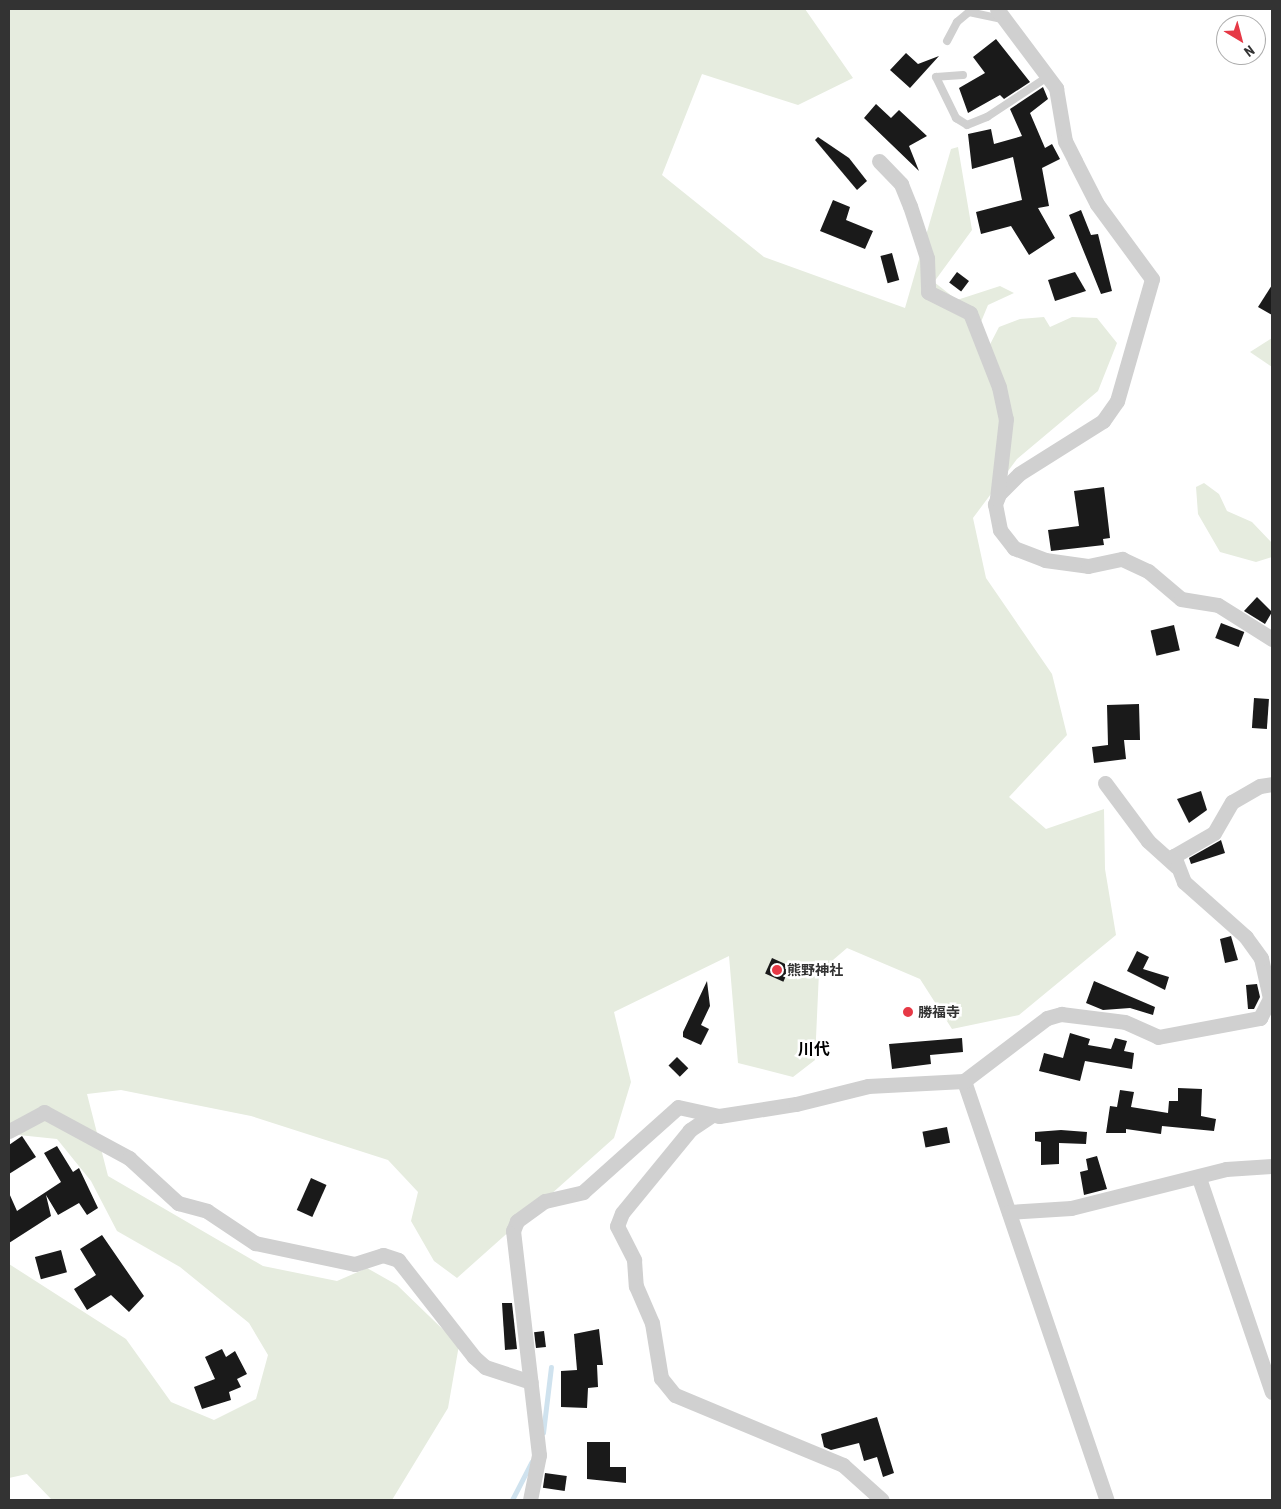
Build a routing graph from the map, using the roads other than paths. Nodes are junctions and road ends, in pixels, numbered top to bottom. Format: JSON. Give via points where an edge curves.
{"nodes":[{"id":1,"x":1002,"y":14,"type":"edge"},
{"id":2,"x":947,"y":41,"type":"dead end"},
{"id":3,"x":963,"y":75,"type":"dead end"},
{"id":4,"x":1050,"y":76,"type":"junction"},
{"id":5,"x":879,"y":161,"type":"dead end"},
{"id":6,"x":996,"y":500,"type":"junction"},
{"id":7,"x":1272,"y":639,"type":"edge"},
{"id":8,"x":1105,"y":783,"type":"dead end"},
{"id":9,"x":1272,"y":784,"type":"edge"},
{"id":10,"x":1176,"y":866,"type":"junction"},
{"id":11,"x":964,"y":1081,"type":"junction"},
{"id":12,"x":712,"y":1115,"type":"junction"},
{"id":13,"x":9,"y":1131,"type":"edge"},
{"id":14,"x":1272,"y":1166,"type":"edge"},
{"id":15,"x":1199,"y":1178,"type":"junction"},
{"id":16,"x":1009,"y":1212,"type":"junction"},
{"id":17,"x":531,"y":1382,"type":"junction"},
{"id":18,"x":1272,"y":1392,"type":"edge"},
{"id":19,"x":530,"y":1500,"type":"edge"},
{"id":20,"x":882,"y":1500,"type":"edge"},
{"id":21,"x":1107,"y":1500,"type":"edge"}],
"edges":[{"from":1,"to":2,"type":"lane","via":[[969,12],[957,22]]},
{"from":1,"to":4,"type":"street"},
{"from":3,"to":4,"type":"lane","via":[[936,77],[956,118],[967,125],[987,117]]},
{"from":4,"to":6,"type":"street","via":[[1056,88],[1065,141],[1075,162],[1097,204],[1152,279],[1117,401],[1103,420],[1019,474]]},
{"from":5,"to":6,"type":"street","via":[[901,184],[910,206],[927,258],[928,292],[970,313],[999,387],[1006,437]]},
{"from":6,"to":7,"type":"street","via":[[1000,530],[1014,548],[1045,560],[1088,566],[1122,559],[1148,571],[1181,599],[1218,605]]},
{"from":8,"to":10,"type":"street","via":[[1148,841]]},
{"from":9,"to":10,"type":"street","via":[[1260,786],[1232,802],[1214,833],[1174,856]]},
{"from":10,"to":11,"type":"street","via":[[1184,882],[1246,937],[1261,958],[1270,998],[1260,1018],[1158,1037],[1125,1022],[1061,1014],[1047,1018]]},
{"from":11,"to":12,"type":"street","via":[[868,1086],[796,1104]]},
{"from":11,"to":16,"type":"street"},
{"from":12,"to":17,"type":"street","via":[[693,1106],[678,1106],[583,1192],[545,1201],[517,1222],[513,1231]]},
{"from":12,"to":20,"type":"street","via":[[690,1130],[622,1213],[617,1226],[634,1260],[636,1286],[652,1323],[661,1378],[675,1395],[843,1465]]},
{"from":13,"to":17,"type":"street","via":[[44,1112],[129,1158],[178,1203],[207,1211],[255,1243],[355,1264],[383,1255],[398,1260],[474,1357],[485,1367]]},
{"from":14,"to":15,"type":"street","via":[[1226,1169]]},
{"from":15,"to":16,"type":"street","via":[[1071,1208]]},
{"from":15,"to":18,"type":"street"},
{"from":16,"to":21,"type":"street"},
{"from":17,"to":19,"type":"street","via":[[539,1455]]}]}
